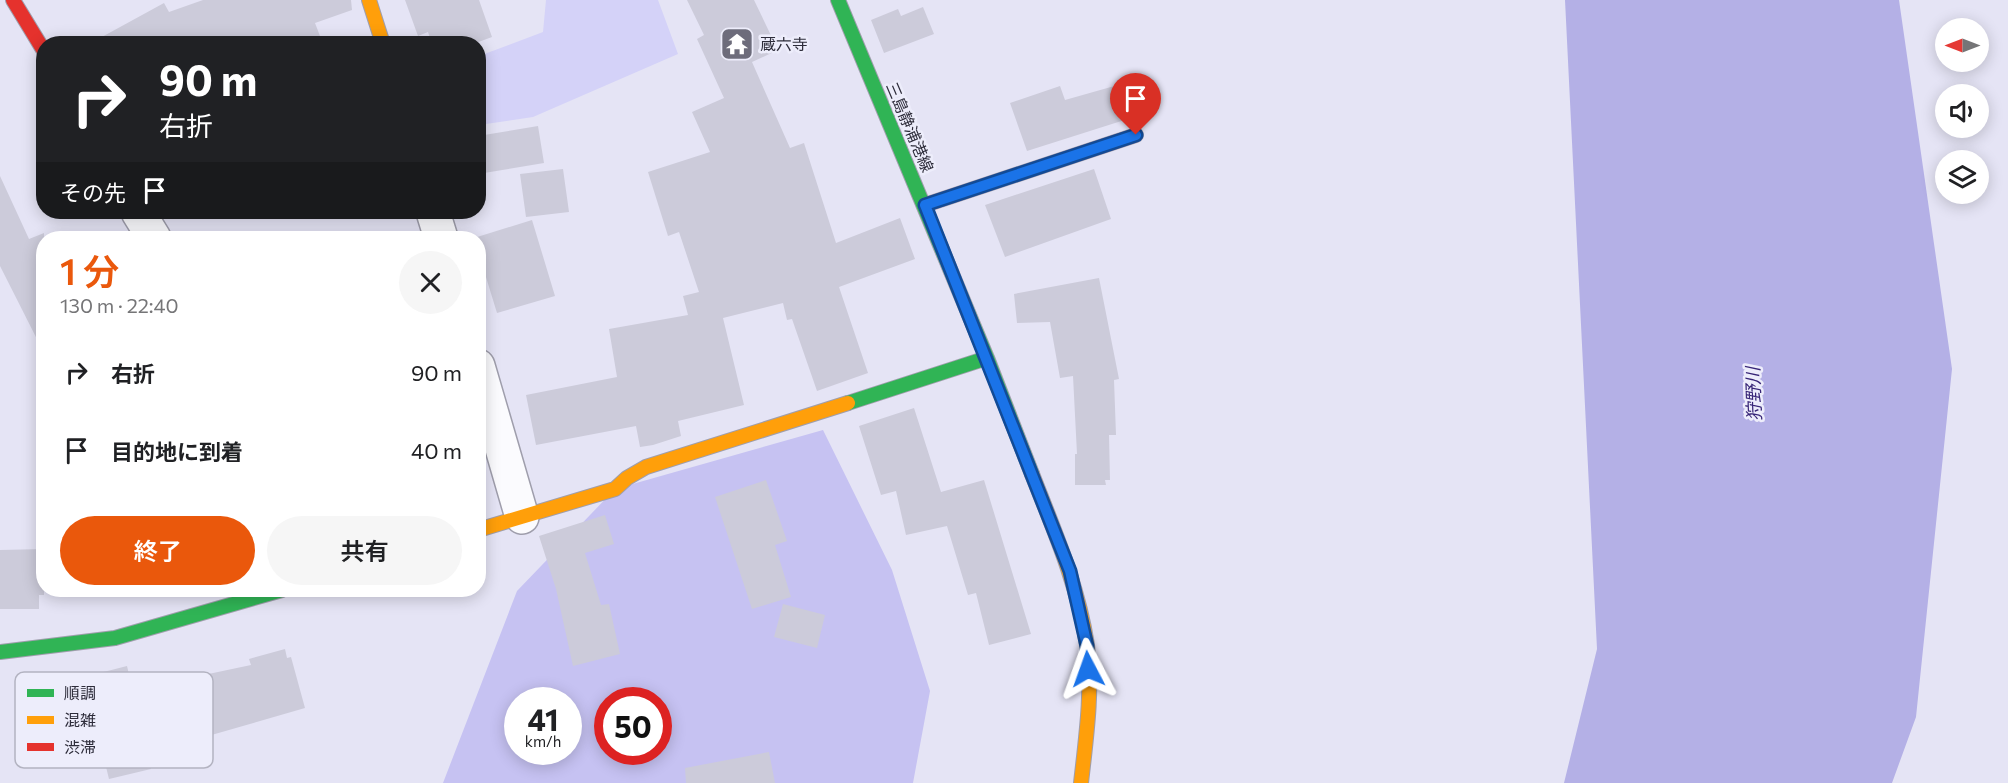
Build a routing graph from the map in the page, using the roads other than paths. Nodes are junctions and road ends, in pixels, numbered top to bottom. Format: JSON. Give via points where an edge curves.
{"nodes":[{"id":1,"x":13,"y":0,"type":"edge"},
{"id":2,"x":369,"y":0,"type":"edge"},
{"id":3,"x":838,"y":0,"type":"edge"},
{"id":4,"x":381,"y":36,"type":"edge"},
{"id":5,"x":36,"y":38,"type":"edge"},
{"id":6,"x":1136,"y":135,"type":"dead end"},
{"id":7,"x":925,"y":205,"type":"junction"},
{"id":8,"x":987,"y":358,"type":"junction"},
{"id":9,"x":486,"y":393,"type":"edge"},
{"id":10,"x":522,"y":517,"type":"junction"},
{"id":11,"x":486,"y":528,"type":"edge"},
{"id":12,"x":258,"y":597,"type":"edge"},
{"id":13,"x":0,"y":651,"type":"edge"},
{"id":14,"x":1081,"y":783,"type":"edge"}],
"edges":[{"from":1,"to":5,"type":"street"},
{"from":2,"to":4,"type":"street"},
{"from":3,"to":7,"type":"street","name":"三島静浦港線"},
{"from":6,"to":7,"type":"street"},
{"from":7,"to":8,"type":"street","name":"三島静浦港線"},
{"from":8,"to":10,"type":"street","via":[[646,467],[615,489]]},
{"from":8,"to":14,"type":"street","name":"三島静浦港線","via":[[1070,571],[1087,646],[1089,716]]},
{"from":9,"to":10,"type":"street"},
{"from":10,"to":11,"type":"street"},
{"from":12,"to":13,"type":"street","via":[[116,638]]}]}
